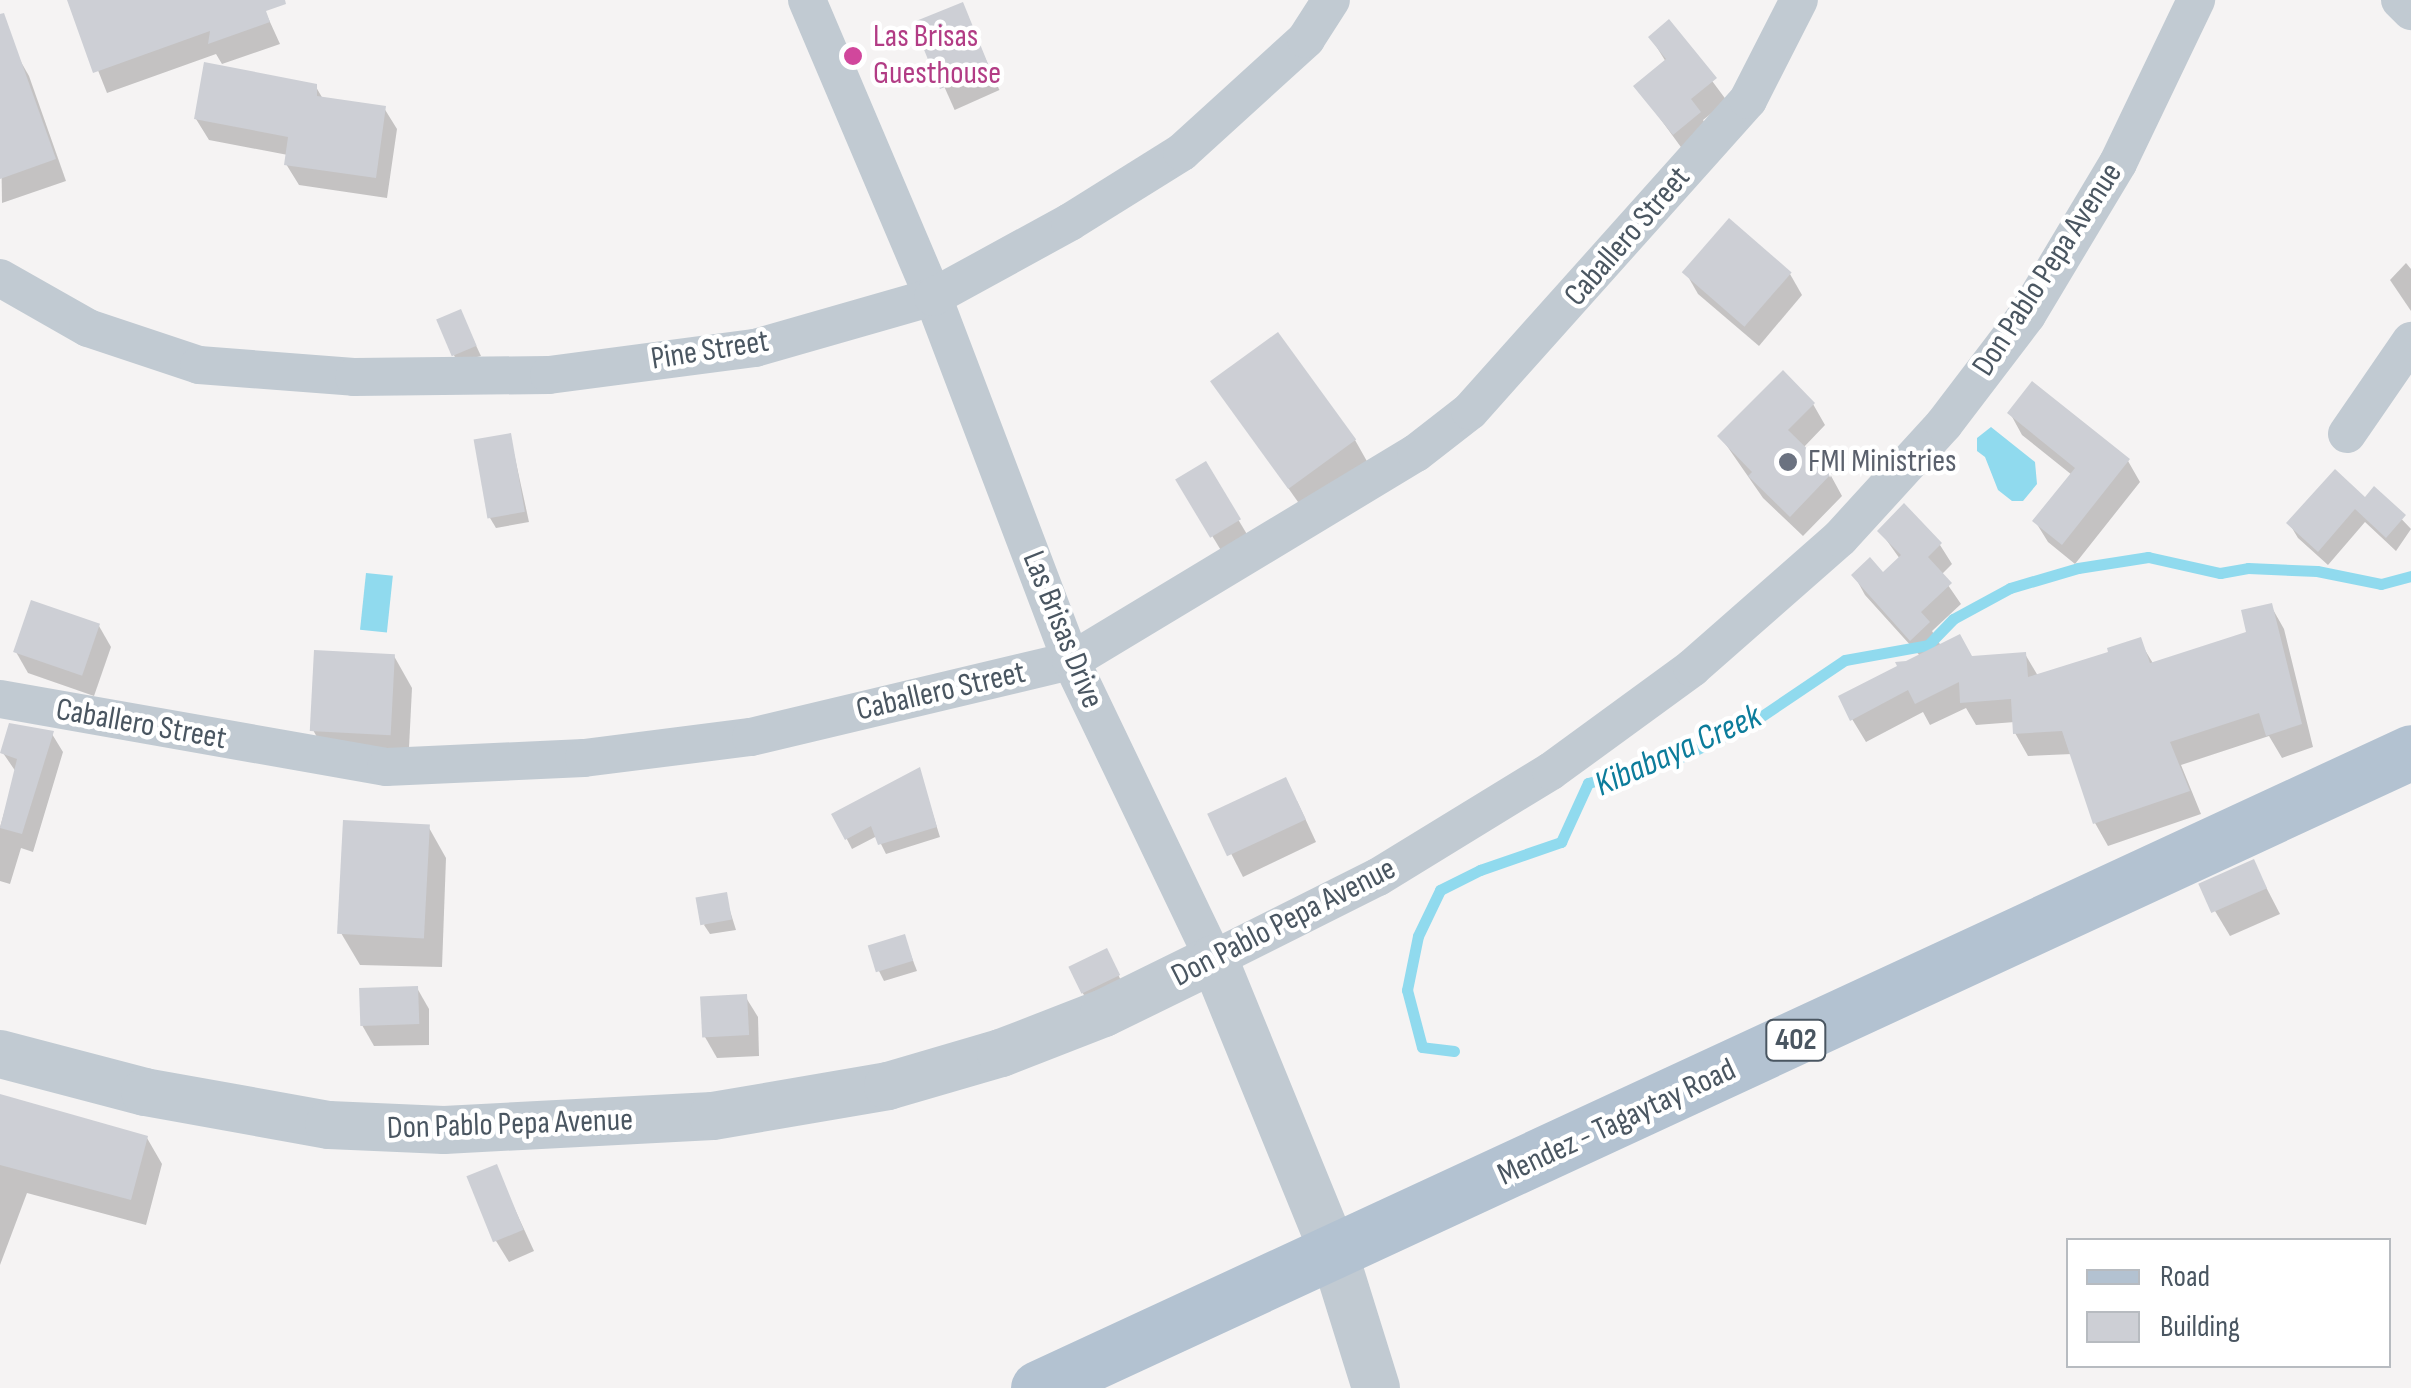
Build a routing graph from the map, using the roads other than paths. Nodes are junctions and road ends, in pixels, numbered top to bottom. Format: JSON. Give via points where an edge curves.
{"nodes":[{"id":1,"x":807,"y":0,"type":"edge"},
{"id":2,"x":1331,"y":0,"type":"edge"},
{"id":3,"x":1798,"y":0,"type":"edge"},
{"id":4,"x":2196,"y":0,"type":"edge"},
{"id":5,"x":2400,"y":0,"type":"edge"},
{"id":6,"x":2411,"y":11,"type":"edge"},
{"id":7,"x":0,"y":278,"type":"edge"},
{"id":8,"x":933,"y":297,"type":"junction"},
{"id":9,"x":2411,"y":342,"type":"edge"},
{"id":10,"x":2347,"y":434,"type":"dead end"},
{"id":11,"x":1070,"y":661,"type":"junction"},
{"id":12,"x":0,"y":699,"type":"edge"},
{"id":13,"x":2411,"y":752,"type":"edge"},
{"id":14,"x":1214,"y":959,"type":"junction"},
{"id":15,"x":0,"y":1054,"type":"edge"},
{"id":16,"x":1334,"y":1253,"type":"junction"},
{"id":17,"x":1038,"y":1388,"type":"edge"},
{"id":18,"x":1376,"y":1388,"type":"edge"}],
"edges":[{"from":1,"to":8,"type":"street","name":"Las Brisas Drive"},
{"from":2,"to":8,"type":"street","name":"Pine Street","via":[[1306,38],[1182,152]]},
{"from":3,"to":11,"type":"street","name":"Caballero Street","via":[[1748,100],[1470,411],[1416,453]]},
{"from":4,"to":14,"type":"street","name":"Don Pablo Pepa Avenue","via":[[2118,163],[2026,315],[1944,424],[1840,538],[1692,668],[1551,771],[1378,877]]},
{"from":5,"to":6,"type":"street"},
{"from":7,"to":8,"type":"street","name":"Pine Street","via":[[88,328],[199,364],[354,376],[550,375],[754,348]]},
{"from":8,"to":11,"type":"street","name":"Las Brisas Drive"},
{"from":9,"to":10,"type":"street"},
{"from":11,"to":12,"type":"street","name":"Caballero Street","via":[[751,737],[584,758],[386,766]]},
{"from":11,"to":14,"type":"street","name":"Las Brisas Drive"},
{"from":13,"to":16,"type":"main road","name":"Mendez - Tagaytay Road","number":"402"},
{"from":14,"to":15,"type":"street","name":"Don Pablo Pepa Avenue","via":[[1104,1013],[986,1058],[888,1086],[713,1116],[444,1130],[329,1126],[145,1092]]},
{"from":14,"to":16,"type":"street","name":"Las Brisas Drive"},
{"from":16,"to":17,"type":"main road","name":"Mendez - Tagaytay Road","number":"402"},
{"from":16,"to":18,"type":"street","name":"Las Brisas Drive"}]}
